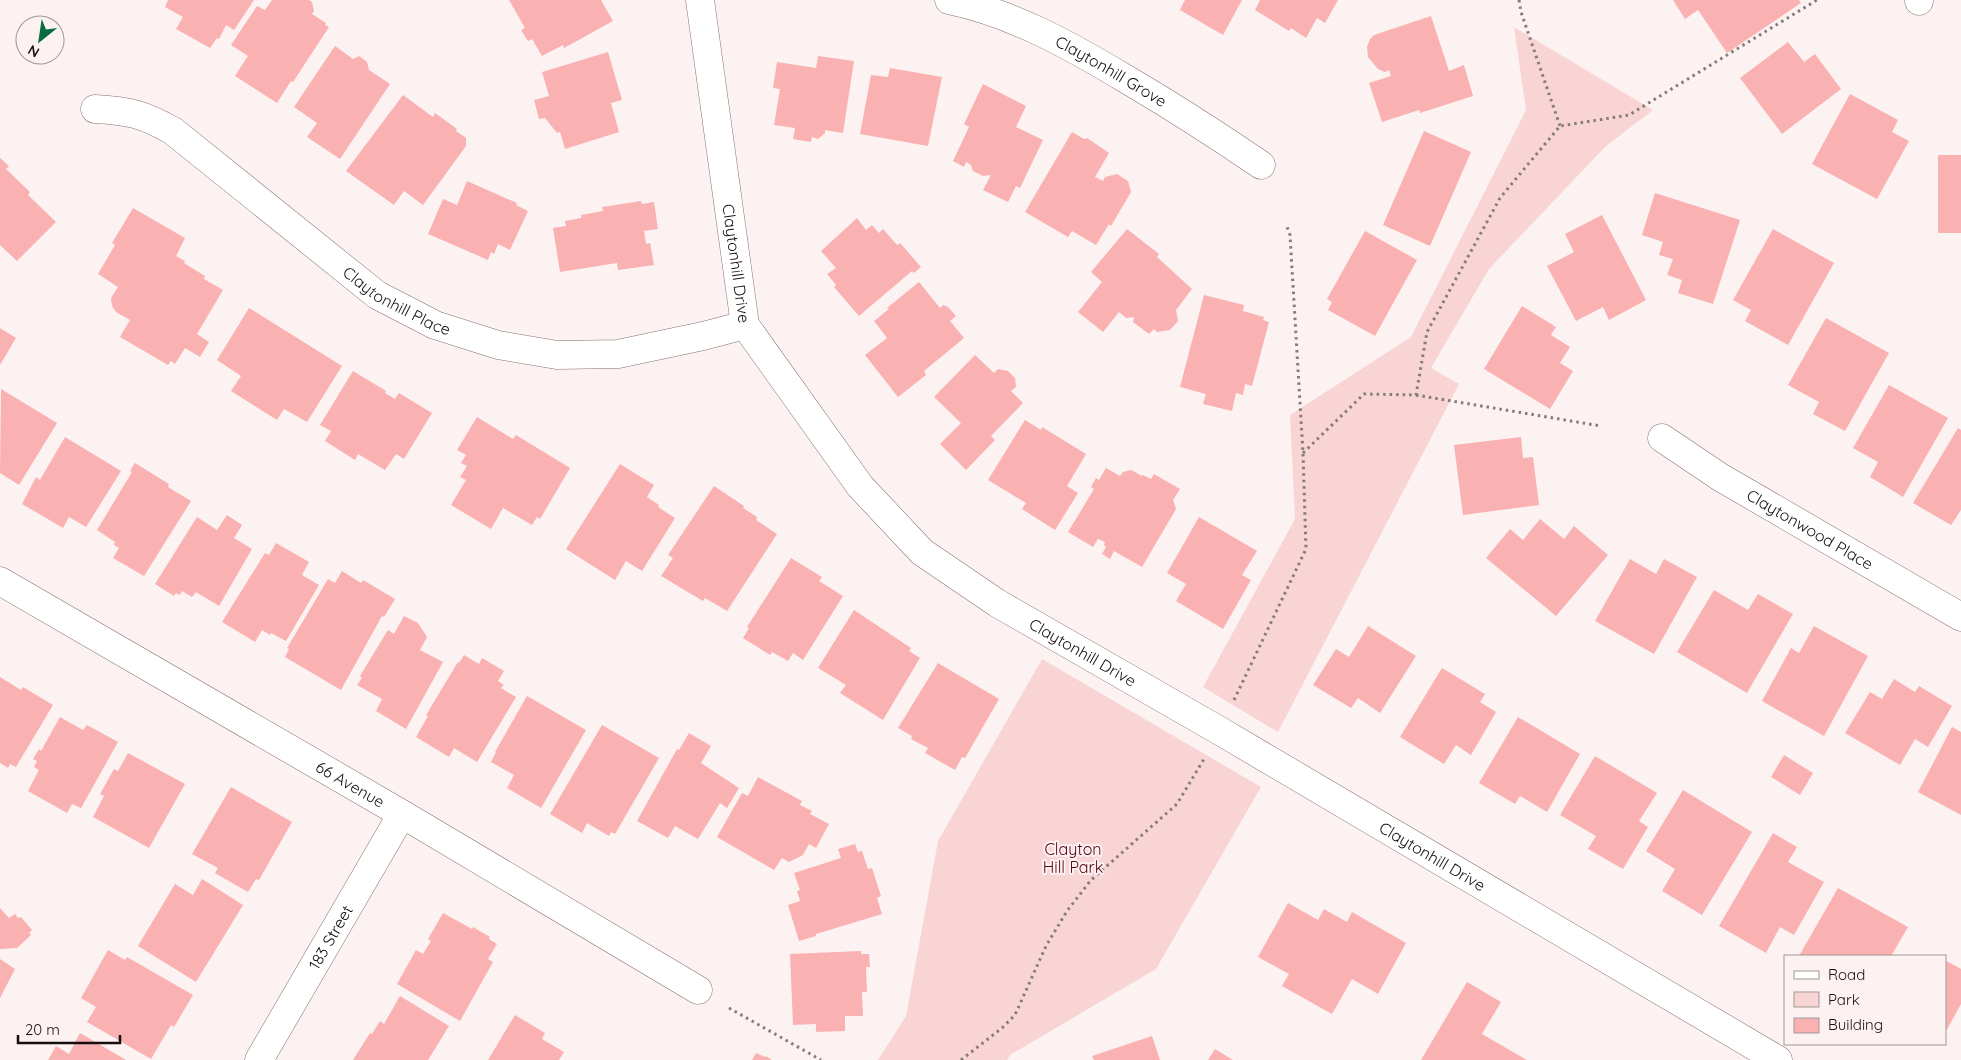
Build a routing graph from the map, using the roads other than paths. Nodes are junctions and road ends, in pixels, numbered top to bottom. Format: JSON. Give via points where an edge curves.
{"nodes":[{"id":1,"x":949,"y":0,"type":"edge"},
{"id":2,"x":708,"y":2,"type":"edge"},
{"id":3,"x":95,"y":109,"type":"dead end"},
{"id":4,"x":1261,"y":165,"type":"dead end"},
{"id":5,"x":745,"y":325,"type":"junction"},
{"id":6,"x":1662,"y":438,"type":"dead end"},
{"id":7,"x":0,"y":581,"type":"edge"},
{"id":8,"x":1961,"y":617,"type":"edge"},
{"id":9,"x":402,"y":814,"type":"junction"},
{"id":10,"x":698,"y":990,"type":"dead end"},
{"id":11,"x":259,"y":1060,"type":"edge"},
{"id":12,"x":1778,"y":1060,"type":"edge"}],
"edges":[{"from":1,"to":4,"type":"street","name":"Claytonhill Grove","via":[[1021,23],[1088,56]]},
{"from":2,"to":5,"type":"street","name":"Claytonhill Drive"},
{"from":3,"to":5,"type":"street","name":"Claytonhill Place","via":[[122,110],[149,117],[173,131],[377,295],[444,328],[508,347],[557,355],[618,354]]},
{"from":5,"to":12,"type":"street","name":"Claytonhill Drive","via":[[860,486],[922,552],[997,603],[1220,730]]},
{"from":6,"to":8,"type":"street","name":"Claytonwood Place","via":[[1720,477]]},
{"from":7,"to":9,"type":"street","name":"66 Avenue"},
{"from":9,"to":10,"type":"street","name":"66 Avenue"},
{"from":9,"to":11,"type":"street","name":"183 Street"}]}
